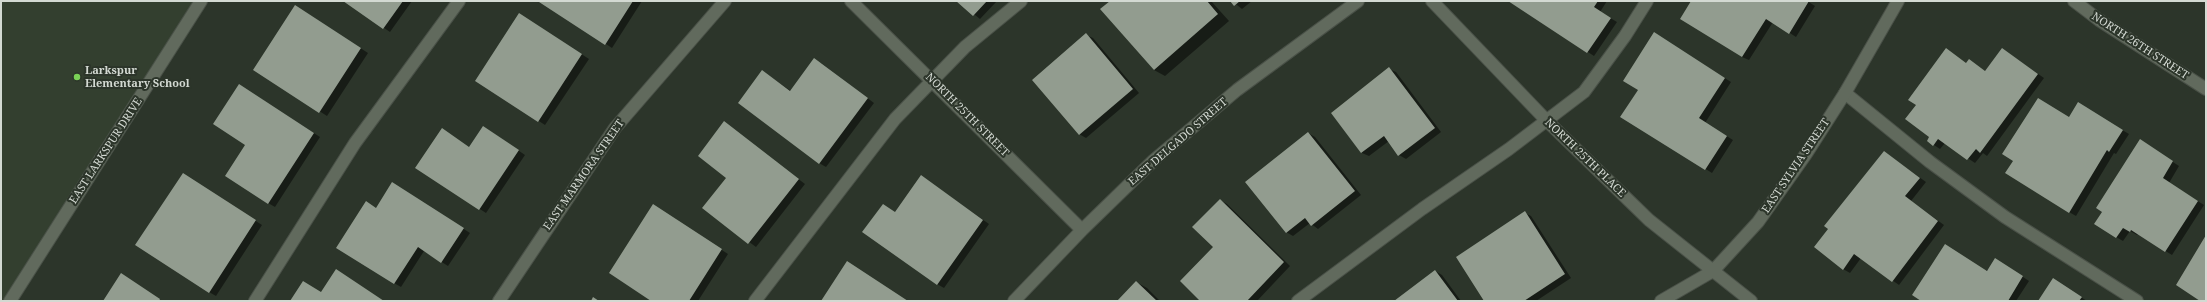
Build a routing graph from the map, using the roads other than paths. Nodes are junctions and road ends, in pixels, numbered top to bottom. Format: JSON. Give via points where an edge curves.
{"nodes":[{"id":1,"x":201,"y":1,"type":"edge"},
{"id":2,"x":459,"y":1,"type":"edge"},
{"id":3,"x":725,"y":1,"type":"edge"},
{"id":4,"x":851,"y":1,"type":"edge"},
{"id":5,"x":1021,"y":1,"type":"edge"},
{"id":6,"x":1358,"y":1,"type":"edge"},
{"id":7,"x":1432,"y":1,"type":"edge"},
{"id":8,"x":1647,"y":1,"type":"edge"},
{"id":9,"x":1898,"y":1,"type":"edge"},
{"id":10,"x":2074,"y":1,"type":"edge"},
{"id":11,"x":932,"y":80,"type":"junction"},
{"id":12,"x":2206,"y":89,"type":"edge"},
{"id":13,"x":1845,"y":93,"type":"junction"},
{"id":14,"x":1547,"y":121,"type":"junction"},
{"id":15,"x":1082,"y":230,"type":"junction"},
{"id":16,"x":1713,"y":271,"type":"junction"},
{"id":17,"x":10,"y":301,"type":"edge"},
{"id":18,"x":255,"y":301,"type":"edge"},
{"id":19,"x":499,"y":301,"type":"edge"},
{"id":20,"x":755,"y":301,"type":"edge"},
{"id":21,"x":1014,"y":301,"type":"edge"},
{"id":22,"x":1298,"y":301,"type":"edge"},
{"id":23,"x":1661,"y":301,"type":"edge"},
{"id":24,"x":1751,"y":301,"type":"edge"},
{"id":25,"x":2137,"y":301,"type":"edge"}],
"edges":[{"from":1,"to":17,"type":"street","name":"EAST LARKSPUR DRIVE"},
{"from":2,"to":18,"type":"street","via":[[355,143]]},
{"from":3,"to":19,"type":"street","name":"EAST MARMORA STREET","via":[[615,128]]},
{"from":4,"to":11,"type":"street","name":"NORTH 25TH STREET"},
{"from":5,"to":11,"type":"street","via":[[965,46]]},
{"from":6,"to":15,"type":"street","name":"EAST DELGADO STREET","via":[[1238,90],[1154,160]]},
{"from":7,"to":14,"type":"street","name":"NORTH 25TH PLACE"},
{"from":8,"to":14,"type":"street","via":[[1584,92]]},
{"from":9,"to":13,"type":"street","name":"EAST SYLVIA STREET"},
{"from":10,"to":12,"type":"street","name":"NORTH 26TH STREET"},
{"from":11,"to":15,"type":"street","name":"NORTH 25TH STREET"},
{"from":11,"to":20,"type":"street","via":[[895,118]]},
{"from":13,"to":16,"type":"street","name":"EAST SYLVIA STREET","via":[[1758,222]]},
{"from":13,"to":25,"type":"street","via":[[1930,162],[2005,217]]},
{"from":14,"to":16,"type":"street","name":"NORTH 25TH PLACE","via":[[1649,220]]},
{"from":14,"to":22,"type":"street"},
{"from":15,"to":21,"type":"street","name":"EAST DELGADO STREET"},
{"from":16,"to":23,"type":"street","name":"EAST SYLVIA STREET"},
{"from":16,"to":24,"type":"street","name":"NORTH 25TH PLACE"}]}
